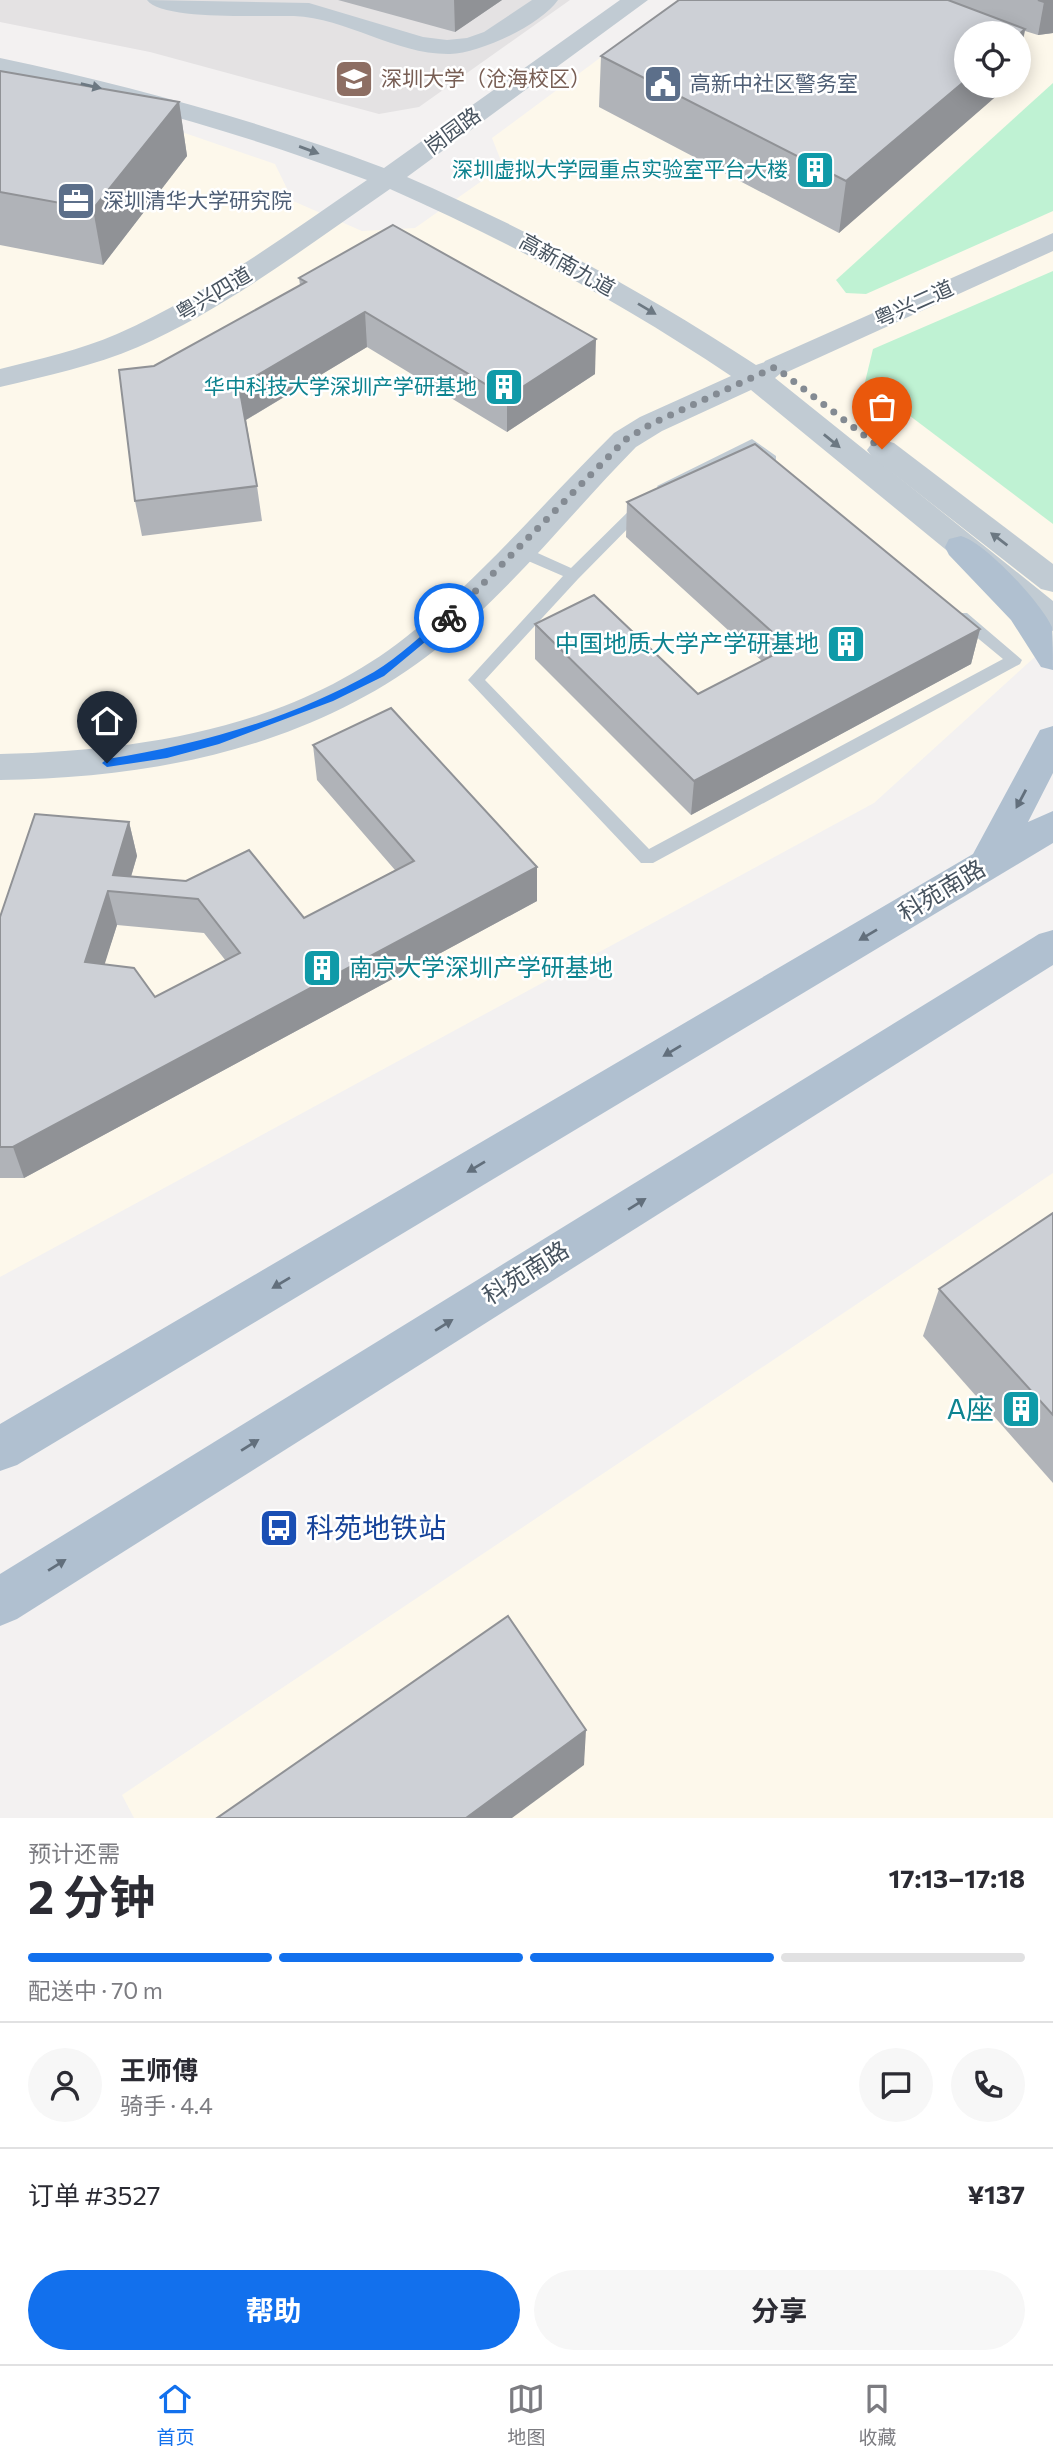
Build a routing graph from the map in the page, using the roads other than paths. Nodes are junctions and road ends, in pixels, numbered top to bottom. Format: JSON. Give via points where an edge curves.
{"nodes":[{"id":1,"x":158,"y":0,"type":"edge"},
{"id":2,"x":547,"y":0,"type":"edge"},
{"id":3,"x":636,"y":0,"type":"edge"},
{"id":4,"x":0,"y":48,"type":"edge"},
{"id":5,"x":0,"y":66,"type":"edge"},
{"id":6,"x":397,"y":172,"type":"junction"},
{"id":7,"x":1053,"y":241,"type":"edge"},
{"id":8,"x":764,"y":372,"type":"junction"},
{"id":9,"x":0,"y":378,"type":"edge"},
{"id":10,"x":783,"y":469,"type":"edge"},
{"id":11,"x":961,"y":547,"type":"junction"},
{"id":12,"x":517,"y":550,"type":"junction"},
{"id":13,"x":573,"y":575,"type":"junction"},
{"id":14,"x":1053,"y":581,"type":"edge"},
{"id":15,"x":951,"y":607,"type":"edge"},
{"id":16,"x":1053,"y":619,"type":"edge"},
{"id":17,"x":1053,"y":658,"type":"edge"},
{"id":18,"x":1053,"y":739,"type":"edge"},
{"id":19,"x":0,"y":767,"type":"edge"},
{"id":20,"x":1053,"y":825,"type":"edge"},
{"id":21,"x":986,"y":865,"type":"junction"},
{"id":22,"x":1053,"y":945,"type":"edge"},
{"id":23,"x":0,"y":1449,"type":"edge"},
{"id":24,"x":0,"y":1602,"type":"edge"}],
"edges":[{"from":1,"to":2,"type":"street","via":[[177,6],[309,10],[447,47],[492,37]]},
{"from":3,"to":6,"type":"street","name":"岗园路"},
{"from":4,"to":6,"type":"street","name":"高新南九道","via":[[171,85],[294,124]]},
{"from":5,"to":6,"type":"street","name":"高新南九道","one_way":true,"via":[[154,101]]},
{"from":6,"to":8,"type":"street","name":"高新南九道","via":[[478,194],[583,246],[668,296]]},
{"from":6,"to":9,"type":"street","name":"粤兴四道","via":[[249,274],[178,316],[83,357]]},
{"from":7,"to":8,"type":"street","name":"粤兴二道"},
{"from":8,"to":11,"type":"street","name":"高新南九道","one_way":true},
{"from":8,"to":12,"type":"street","via":[[625,440]]},
{"from":14,"to":8,"type":"street","name":"高新南九道","one_way":true},
{"from":10,"to":13,"type":"lane","via":[[752,443],[660,488]]},
{"from":11,"to":16,"type":"street","name":"高新南九道"},
{"from":11,"to":17,"type":"main road","via":[[1006,589],[1037,627]]},
{"from":12,"to":13,"type":"lane"},
{"from":12,"to":19,"type":"street","via":[[416,647],[380,673],[330,699],[276,721],[167,754],[85,765]]},
{"from":13,"to":15,"type":"lane","via":[[476,680],[647,858],[1014,660]]},
{"from":18,"to":21,"type":"main road","one_way":true},
{"from":20,"to":21,"type":"main road","name":"科苑南路"},
{"from":21,"to":23,"type":"main road","name":"科苑南路","one_way":true},
{"from":24,"to":22,"type":"main road","name":"科苑南路","one_way":true}]}
